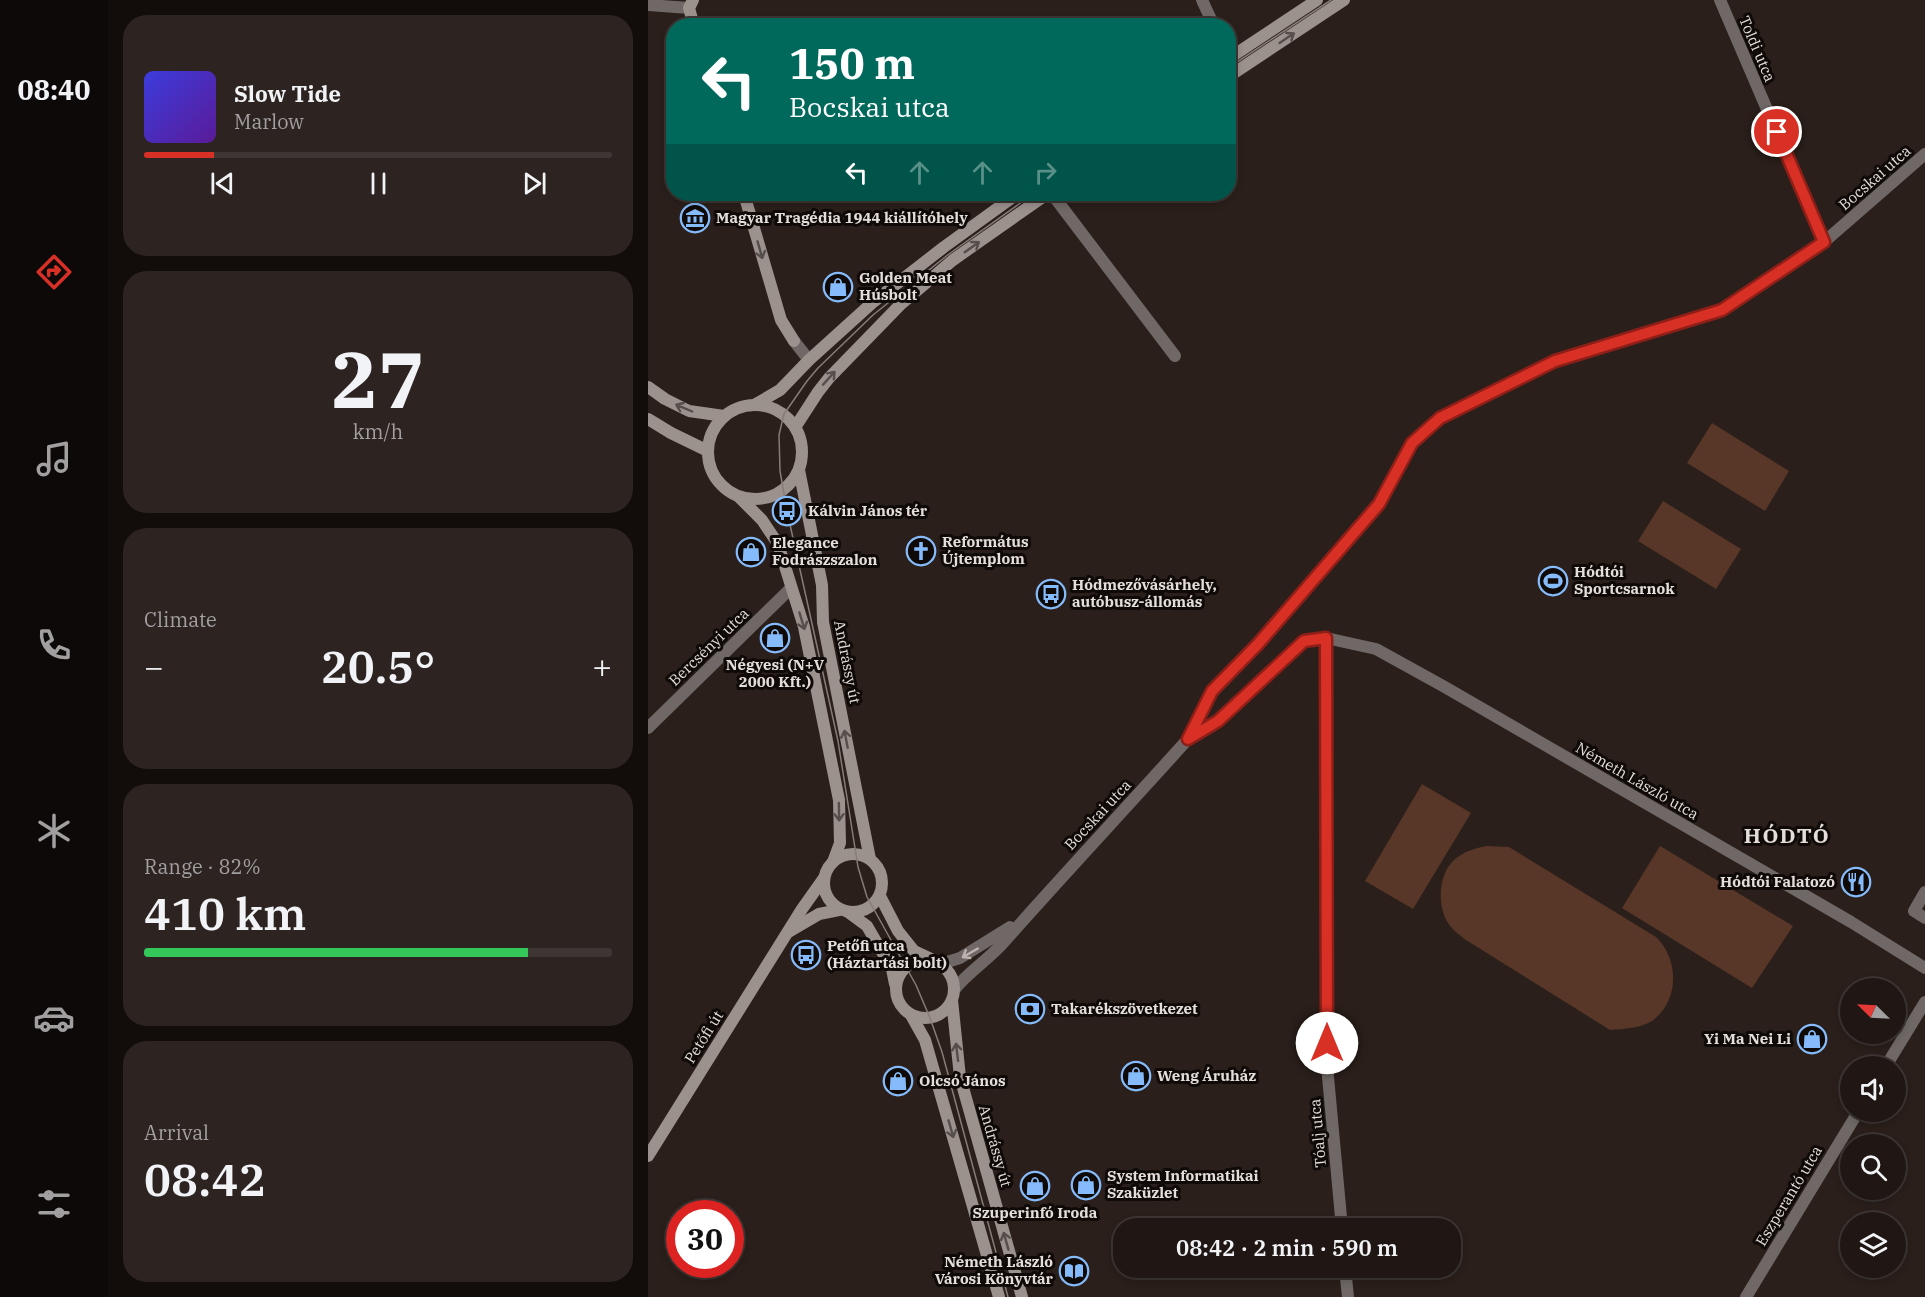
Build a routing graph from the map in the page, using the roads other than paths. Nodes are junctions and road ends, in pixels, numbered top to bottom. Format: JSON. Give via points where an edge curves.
{"nodes":[{"id":1,"x":1202,"y":0,"type":"edge"},
{"id":2,"x":1317,"y":0,"type":"edge"},
{"id":3,"x":1344,"y":0,"type":"edge"},
{"id":4,"x":1720,"y":0,"type":"edge"},
{"id":5,"x":691,"y":4,"type":"edge"},
{"id":6,"x":648,"y":5,"type":"edge"},
{"id":7,"x":1210,"y":18,"type":"edge"},
{"id":8,"x":1236,"y":53,"type":"edge"},
{"id":9,"x":1236,"y":72,"type":"edge"},
{"id":10,"x":1925,"y":154,"type":"edge"},
{"id":11,"x":746,"y":201,"type":"edge"},
{"id":12,"x":1007,"y":201,"type":"edge"},
{"id":13,"x":1037,"y":201,"type":"edge"},
{"id":14,"x":1057,"y":201,"type":"edge"},
{"id":15,"x":1824,"y":242,"type":"junction"},
{"id":16,"x":1175,"y":356,"type":"dead end"},
{"id":17,"x":809,"y":360,"type":"junction"},
{"id":18,"x":648,"y":387,"type":"edge"},
{"id":19,"x":756,"y":404,"type":"junction"},
{"id":20,"x":724,"y":416,"type":"junction"},
{"id":21,"x":648,"y":419,"type":"edge"},
{"id":22,"x":796,"y":426,"type":"junction"},
{"id":23,"x":708,"y":451,"type":"junction"},
{"id":24,"x":799,"y":470,"type":"junction"},
{"id":25,"x":739,"y":497,"type":"junction"},
{"id":26,"x":791,"y":588,"type":"junction"},
{"id":27,"x":1326,"y":638,"type":"junction"},
{"id":28,"x":648,"y":728,"type":"edge"},
{"id":29,"x":1188,"y":739,"type":"junction"},
{"id":30,"x":870,"y":859,"type":"junction"},
{"id":31,"x":833,"y":862,"type":"junction"},
{"id":32,"x":824,"y":878,"type":"junction"},
{"id":33,"x":1925,"y":892,"type":"edge"},
{"id":34,"x":880,"y":896,"type":"junction"},
{"id":35,"x":844,"y":911,"type":"junction"},
{"id":36,"x":1030,"y":911,"type":"junction"},
{"id":37,"x":1925,"y":918,"type":"edge"},
{"id":38,"x":787,"y":934,"type":"junction"},
{"id":39,"x":937,"y":962,"type":"junction"},
{"id":40,"x":1925,"y":968,"type":"edge"},
{"id":41,"x":895,"y":984,"type":"junction"},
{"id":42,"x":953,"y":995,"type":"junction"},
{"id":43,"x":1925,"y":1002,"type":"edge"},
{"id":44,"x":911,"y":1015,"type":"junction"},
{"id":45,"x":1892,"y":1056,"type":"edge"},
{"id":46,"x":1852,"y":1122,"type":"edge"},
{"id":47,"x":648,"y":1156,"type":"edge"},
{"id":48,"x":1341,"y":1218,"type":"edge"},
{"id":49,"x":1347,"y":1278,"type":"edge"},
{"id":50,"x":999,"y":1297,"type":"edge"},
{"id":51,"x":1022,"y":1297,"type":"edge"},
{"id":52,"x":1348,"y":1297,"type":"edge"},
{"id":53,"x":1746,"y":1297,"type":"edge"}],
"edges":[{"from":1,"to":7,"type":"street"},
{"from":2,"to":8,"type":"street"},
{"from":9,"to":3,"type":"street","one_way":true},
{"from":4,"to":15,"type":"street","name":"Toldi utca"},
{"from":5,"to":6,"type":"street"},
{"from":10,"to":15,"type":"street","name":"Bocskai utca"},
{"from":11,"to":17,"type":"street","one_way":true,"via":[[781,320]]},
{"from":12,"to":17,"type":"street","via":[[872,303]]},
{"from":22,"to":13,"type":"street","one_way":true,"via":[[829,378],[900,305],[953,260]]},
{"from":14,"to":16,"type":"street"},
{"from":15,"to":29,"type":"street","name":"Bocskai utca","via":[[1722,310],[1555,361],[1440,418],[1412,443],[1379,504],[1258,644],[1212,691]]},
{"from":17,"to":19,"type":"street","via":[[780,390]]},
{"from":20,"to":18,"type":"street","one_way":true,"via":[[689,411]]},
{"from":19,"to":20,"type":"street","via":[[734,409]]},
{"from":19,"to":22,"type":"street","via":[[784,414]]},
{"from":20,"to":23,"type":"street","via":[[715,426]]},
{"from":21,"to":23,"type":"street"},
{"from":22,"to":24,"type":"street","via":[[802,440]]},
{"from":23,"to":25,"type":"street","via":[[716,479]]},
{"from":24,"to":25,"type":"street","via":[[784,490],[771,497]]},
{"from":30,"to":24,"type":"street","name":"Andrássy út","one_way":true,"via":[[823,622],[822,585]]},
{"from":25,"to":26,"type":"street","via":[[762,520],[778,544]]},
{"from":26,"to":28,"type":"street","name":"Bercsényi utca"},
{"from":26,"to":31,"type":"street","one_way":true,"via":[[804,627],[839,800],[840,843]]},
{"from":27,"to":29,"type":"street","name":"Bocskai utca","via":[[1304,641],[1218,721]]},
{"from":27,"to":40,"type":"street","name":"Németh László utca","via":[[1376,649],[1433,680]]},
{"from":27,"to":48,"type":"street","name":"Tóalj utca","via":[[1327,1066]]},
{"from":29,"to":36,"type":"street","name":"Bocskai utca"},
{"from":30,"to":31,"type":"street","via":[[850,854]]},
{"from":30,"to":34,"type":"street","via":[[882,874]]},
{"from":31,"to":32,"type":"street"},
{"from":32,"to":35,"type":"street","via":[[826,896]]},
{"from":32,"to":38,"type":"street","name":"Petőfi út"},
{"from":33,"to":37,"type":"street","via":[[1914,911]]},
{"from":34,"to":35,"type":"street","via":[[869,909],[858,913]]},
{"from":34,"to":39,"type":"street","via":[[898,931],[914,951]]},
{"from":35,"to":38,"type":"street","name":"Petőfi út","via":[[819,914]]},
{"from":35,"to":41,"type":"street","via":[[867,926],[892,969]]},
{"from":36,"to":39,"type":"street","name":"Bocskai utca","one_way":true,"via":[[984,945],[960,958]]},
{"from":36,"to":42,"type":"street","name":"Bocskai utca","via":[[991,957],[964,978]]},
{"from":38,"to":47,"type":"street","name":"Petőfi út"},
{"from":39,"to":41,"type":"street","via":[[912,962]]},
{"from":39,"to":42,"type":"street","via":[[949,971]]},
{"from":41,"to":44,"type":"street","via":[[898,1002]]},
{"from":42,"to":44,"type":"street","via":[[947,1009],[939,1015]]},
{"from":51,"to":42,"type":"street","name":"Andrássy út","one_way":true,"via":[[960,1077]]},
{"from":43,"to":45,"type":"street"},
{"from":44,"to":50,"type":"street","one_way":true,"via":[[925,1040]]},
{"from":46,"to":53,"type":"street","name":"Eszperantó utca"},
{"from":49,"to":52,"type":"street"}]}
